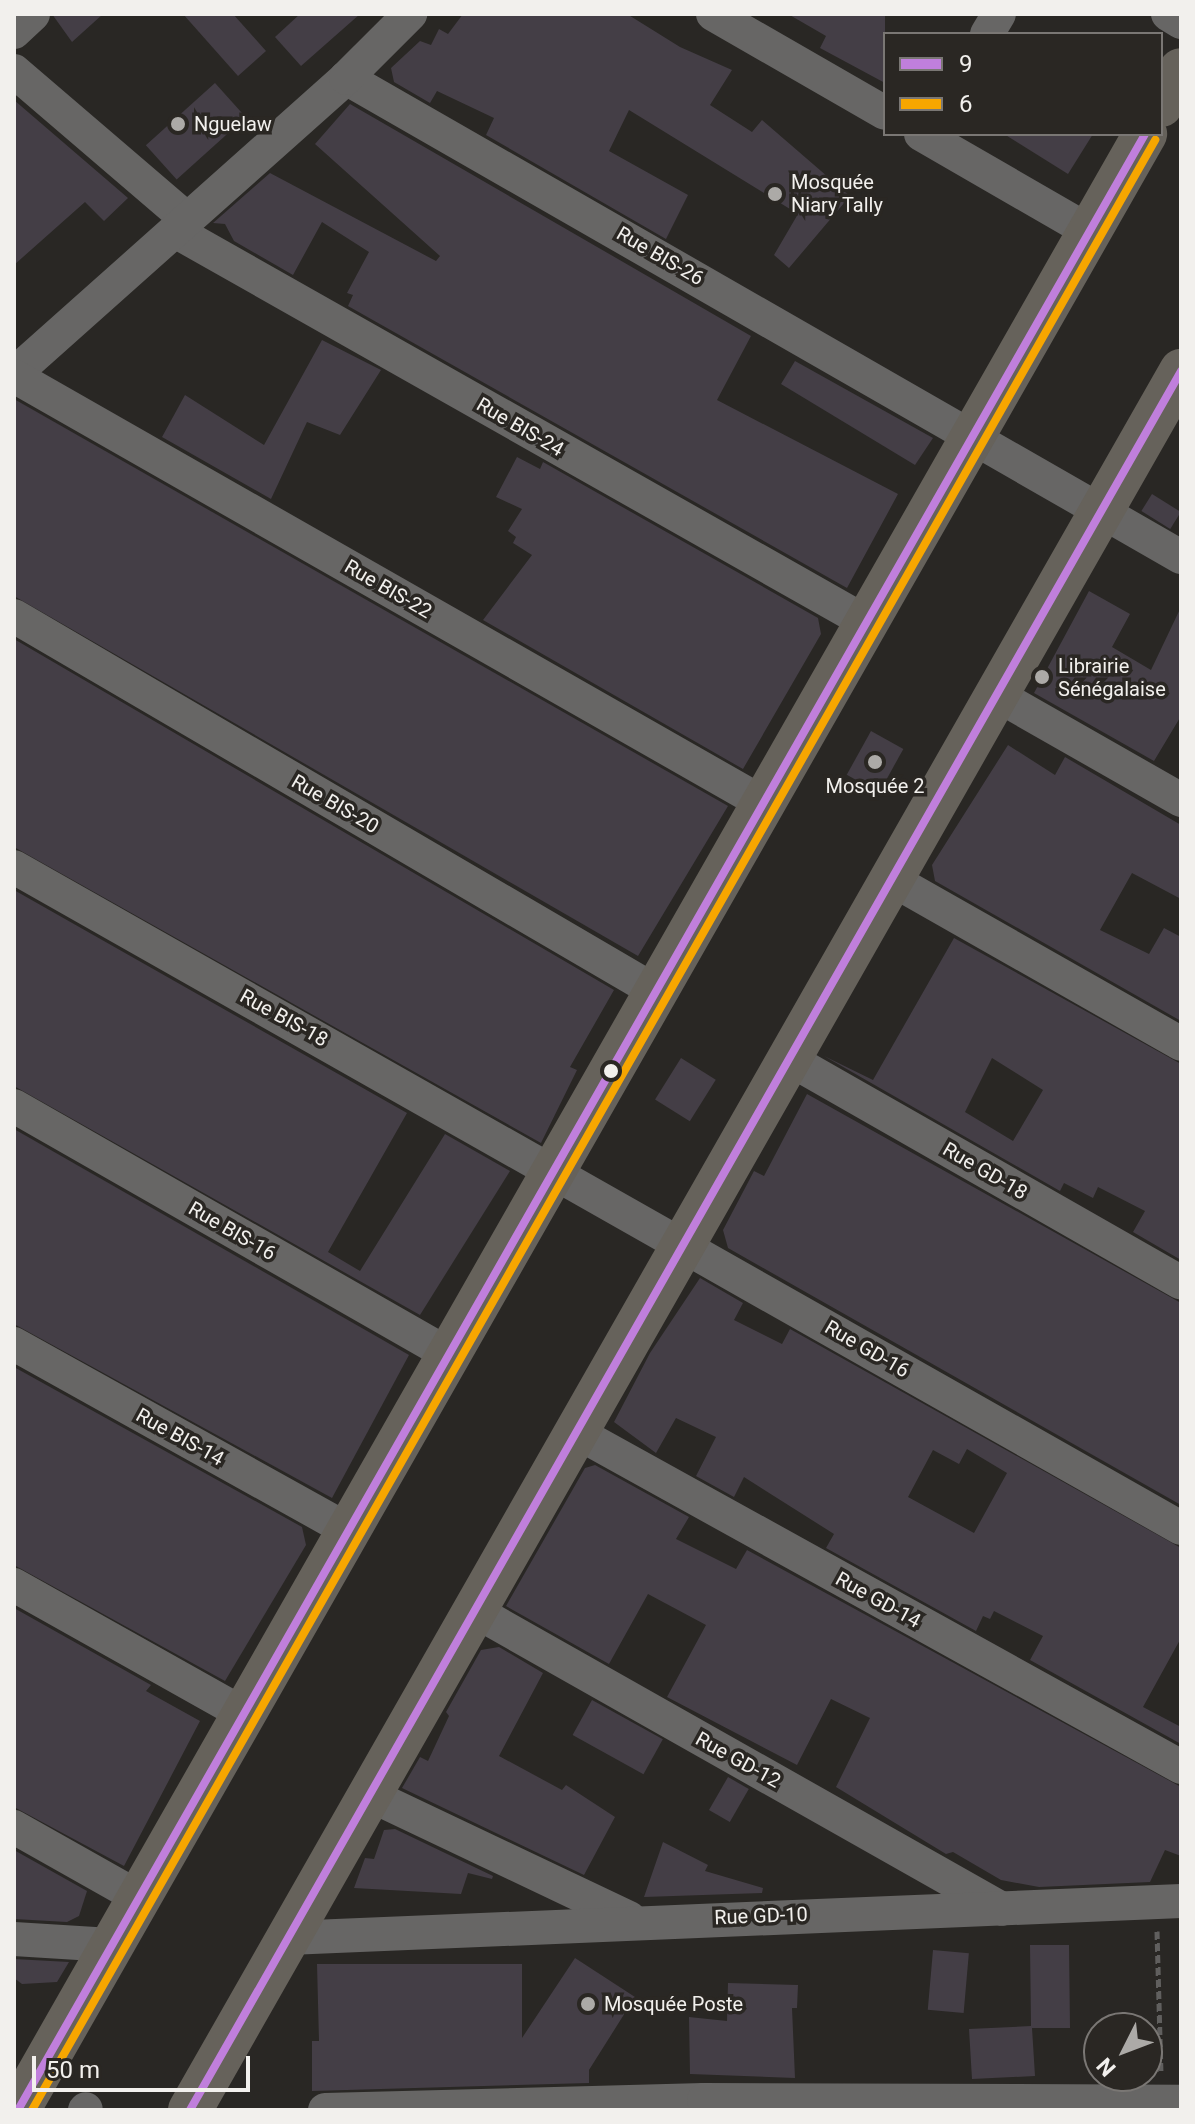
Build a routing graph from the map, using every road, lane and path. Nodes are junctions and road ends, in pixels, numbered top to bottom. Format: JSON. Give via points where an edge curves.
{"nodes":[{"id":1,"x":33,"y":14,"type":"edge"},
{"id":2,"x":410,"y":14,"type":"edge"},
{"id":3,"x":713,"y":14,"type":"edge"},
{"id":4,"x":999,"y":14,"type":"edge"},
{"id":5,"x":1168,"y":14,"type":"edge"},
{"id":6,"x":1181,"y":22,"type":"edge"},
{"id":7,"x":14,"y":32,"type":"edge"},
{"id":8,"x":988,"y":32,"type":"edge"},
{"id":9,"x":1181,"y":70,"type":"edge"},
{"id":10,"x":14,"y":71,"type":"edge"},
{"id":11,"x":346,"y":78,"type":"junction"},
{"id":12,"x":1163,"y":102,"type":"edge"},
{"id":13,"x":883,"y":112,"type":"edge"},
{"id":14,"x":928,"y":136,"type":"edge"},
{"id":15,"x":1144,"y":136,"type":"edge"},
{"id":16,"x":182,"y":226,"type":"junction"},
{"id":17,"x":1089,"y":231,"type":"junction"},
{"id":18,"x":1181,"y":371,"type":"edge"},
{"id":19,"x":14,"y":375,"type":"edge"},
{"id":20,"x":985,"y":441,"type":"junction"},
{"id":21,"x":1093,"y":505,"type":"junction"},
{"id":22,"x":1181,"y":557,"type":"edge"},
{"id":23,"x":14,"y":616,"type":"edge"},
{"id":24,"x":866,"y":622,"type":"junction"},
{"id":25,"x":997,"y":695,"type":"junction"},
{"id":26,"x":1181,"y":800,"type":"edge"},
{"id":27,"x":763,"y":803,"type":"junction"},
{"id":28,"x":14,"y":867,"type":"edge"},
{"id":29,"x":891,"y":879,"type":"junction"},
{"id":30,"x":655,"y":991,"type":"junction"},
{"id":31,"x":1181,"y":1044,"type":"edge"},
{"id":32,"x":789,"y":1059,"type":"junction"},
{"id":33,"x":14,"y":1106,"type":"edge"},
{"id":34,"x":566,"y":1177,"type":"junction"},
{"id":35,"x":677,"y":1240,"type":"junction"},
{"id":36,"x":1181,"y":1283,"type":"edge"},
{"id":37,"x":14,"y":1344,"type":"edge"},
{"id":38,"x":450,"y":1355,"type":"junction"},
{"id":39,"x":576,"y":1432,"type":"junction"},
{"id":40,"x":1181,"y":1528,"type":"edge"},
{"id":41,"x":347,"y":1529,"type":"junction"},
{"id":42,"x":14,"y":1585,"type":"edge"},
{"id":43,"x":475,"y":1611,"type":"junction"},
{"id":44,"x":242,"y":1713,"type":"junction"},
{"id":45,"x":1181,"y":1767,"type":"edge"},
{"id":46,"x":370,"y":1795,"type":"junction"},
{"id":47,"x":14,"y":1827,"type":"edge"},
{"id":48,"x":138,"y":1897,"type":"junction"},
{"id":49,"x":1169,"y":1901,"type":"edge"},
{"id":50,"x":1002,"y":1909,"type":"junction"},
{"id":51,"x":633,"y":1920,"type":"junction"},
{"id":52,"x":300,"y":1938,"type":"junction"},
{"id":53,"x":14,"y":1939,"type":"edge"},
{"id":54,"x":111,"y":1945,"type":"junction"},
{"id":55,"x":1171,"y":2102,"type":"edge"},
{"id":56,"x":18,"y":2106,"type":"edge"},
{"id":57,"x":190,"y":2110,"type":"edge"},
{"id":58,"x":325,"y":2110,"type":"edge"}],
"edges":[{"from":1,"to":7,"type":"street"},
{"from":2,"to":11,"type":"street"},
{"from":3,"to":13,"type":"street"},
{"from":4,"to":8,"type":"street"},
{"from":5,"to":6,"type":"street"},
{"from":9,"to":12,"type":"main road"},
{"from":10,"to":16,"type":"street","name":"Rue BIS-24"},
{"from":11,"to":16,"type":"street"},
{"from":11,"to":20,"type":"street","name":"Rue BIS-26"},
{"from":14,"to":17,"type":"street"},
{"from":15,"to":17,"type":"main road"},
{"from":16,"to":19,"type":"street"},
{"from":16,"to":24,"type":"street","name":"Rue BIS-24"},
{"from":17,"to":20,"type":"main road"},
{"from":18,"to":21,"type":"main road"},
{"from":19,"to":27,"type":"street","name":"Rue BIS-22"},
{"from":20,"to":21,"type":"street","name":"Rue BIS-26"},
{"from":20,"to":24,"type":"main road"},
{"from":21,"to":22,"type":"street","name":"Rue BIS-26"},
{"from":21,"to":25,"type":"main road"},
{"from":23,"to":30,"type":"street","name":"Rue BIS-20"},
{"from":24,"to":27,"type":"main road"},
{"from":25,"to":26,"type":"street"},
{"from":25,"to":29,"type":"main road"},
{"from":27,"to":30,"type":"main road"},
{"from":28,"to":34,"type":"street","name":"Rue BIS-18"},
{"from":29,"to":31,"type":"street"},
{"from":29,"to":32,"type":"main road"},
{"from":30,"to":34,"type":"main road"},
{"from":32,"to":35,"type":"main road"},
{"from":32,"to":36,"type":"street","name":"Rue GD-18"},
{"from":33,"to":38,"type":"street","name":"Rue BIS-16"},
{"from":34,"to":35,"type":"street","name":"Rue GD-16"},
{"from":34,"to":38,"type":"main road"},
{"from":35,"to":39,"type":"main road"},
{"from":35,"to":40,"type":"street","name":"Rue GD-16"},
{"from":37,"to":41,"type":"street","name":"Rue BIS-14"},
{"from":38,"to":41,"type":"main road"},
{"from":39,"to":43,"type":"main road"},
{"from":39,"to":45,"type":"street","name":"Rue GD-14"},
{"from":41,"to":44,"type":"main road"},
{"from":42,"to":44,"type":"street"},
{"from":43,"to":46,"type":"main road"},
{"from":43,"to":50,"type":"street","name":"Rue GD-12"},
{"from":44,"to":48,"type":"main road"},
{"from":46,"to":51,"type":"street","name":"Rue GD-10"},
{"from":46,"to":52,"type":"main road"},
{"from":47,"to":48,"type":"street"},
{"from":48,"to":54,"type":"main road"},
{"from":49,"to":50,"type":"street","name":"Rue GD-10"},
{"from":49,"to":55,"type":"path"},
{"from":50,"to":51,"type":"street","name":"Rue GD-10"},
{"from":51,"to":52,"type":"street"},
{"from":52,"to":57,"type":"main road"},
{"from":53,"to":54,"type":"street"},
{"from":54,"to":56,"type":"main road"},
{"from":55,"to":58,"type":"street","via":[[704,2100]]}]}
